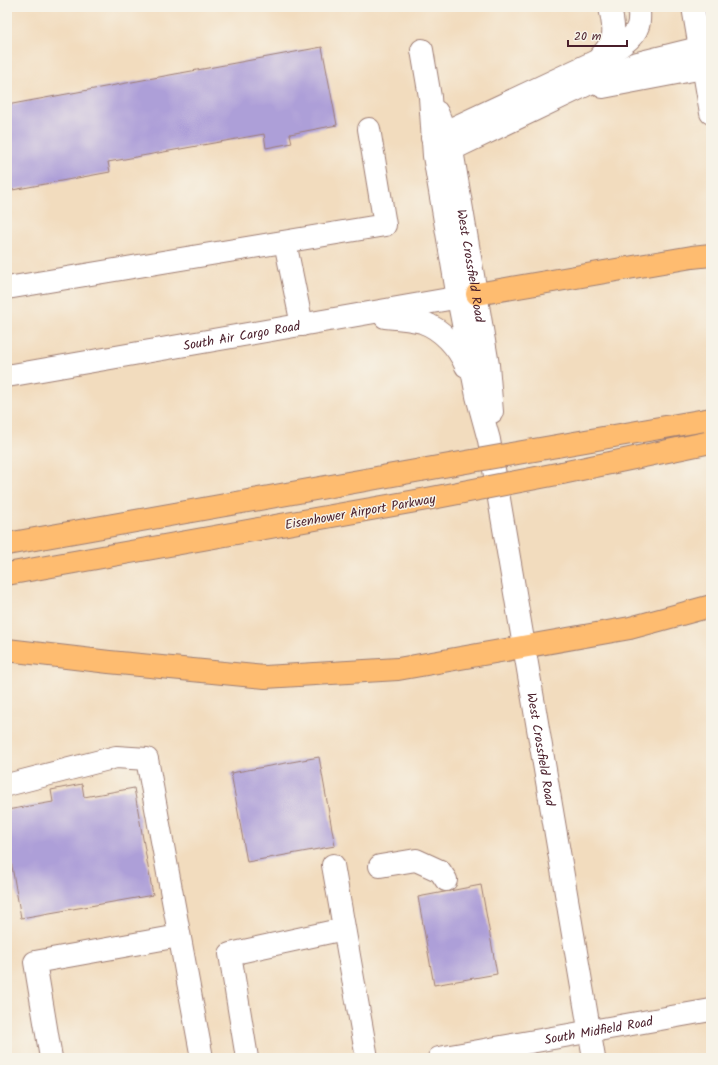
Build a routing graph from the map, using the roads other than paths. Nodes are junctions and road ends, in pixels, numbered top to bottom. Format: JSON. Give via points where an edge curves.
{"nodes":[{"id":1,"x":610,"y":7,"type":"edge"},
{"id":2,"x":625,"y":7,"type":"edge"},
{"id":3,"x":639,"y":7,"type":"edge"},
{"id":4,"x":693,"y":7,"type":"edge"},
{"id":5,"x":422,"y":50,"type":"dead end"},
{"id":6,"x":705,"y":53,"type":"edge"},
{"id":7,"x":598,"y":59,"type":"junction"},
{"id":8,"x":711,"y":113,"type":"edge"},
{"id":9,"x":369,"y":129,"type":"dead end"},
{"id":10,"x":440,"y":143,"type":"junction"},
{"id":11,"x":285,"y":242,"type":"junction"},
{"id":12,"x":711,"y":255,"type":"edge"},
{"id":13,"x":7,"y":288,"type":"edge"},
{"id":14,"x":467,"y":296,"type":"junction"},
{"id":15,"x":366,"y":314,"type":"junction"},
{"id":16,"x":302,"y":325,"type":"junction"},
{"id":17,"x":7,"y":376,"type":"edge"},
{"id":18,"x":475,"y":385,"type":"junction"},
{"id":19,"x":711,"y":420,"type":"edge"},
{"id":20,"x":489,"y":440,"type":"junction"},
{"id":21,"x":711,"y":442,"type":"edge"},
{"id":22,"x":7,"y":544,"type":"edge"},
{"id":23,"x":7,"y":574,"type":"edge"},
{"id":24,"x":711,"y":606,"type":"edge"},
{"id":25,"x":525,"y":647,"type":"junction"},
{"id":26,"x":7,"y":650,"type":"edge"},
{"id":27,"x":7,"y":785,"type":"edge"},
{"id":28,"x":332,"y":865,"type":"dead end"},
{"id":29,"x":380,"y":866,"type":"dead end"},
{"id":30,"x":446,"y":880,"type":"dead end"},
{"id":31,"x":344,"y":929,"type":"junction"},
{"id":32,"x":180,"y":936,"type":"junction"},
{"id":33,"x":711,"y":1010,"type":"edge"},
{"id":34,"x":589,"y":1032,"type":"junction"},
{"id":35,"x":482,"y":1054,"type":"edge"},
{"id":36,"x":51,"y":1058,"type":"edge"},
{"id":37,"x":202,"y":1058,"type":"edge"},
{"id":38,"x":247,"y":1058,"type":"edge"},
{"id":39,"x":367,"y":1058,"type":"edge"},
{"id":40,"x":439,"y":1058,"type":"edge"},
{"id":41,"x":594,"y":1058,"type":"edge"}],
"edges":[{"from":1,"to":7,"type":"street","via":[[613,38]]},
{"from":2,"to":7,"type":"street","via":[[628,25],[626,34]]},
{"from":3,"to":7,"type":"street","via":[[640,18],[635,33],[620,46]]},
{"from":4,"to":6,"type":"street"},
{"from":5,"to":10,"type":"street","name":"West Crossfield Road"},
{"from":6,"to":8,"type":"street"},
{"from":6,"to":10,"type":"street","via":[[634,64],[467,142]]},
{"from":7,"to":10,"type":"street"},
{"from":9,"to":11,"type":"street","via":[[385,225]]},
{"from":10,"to":14,"type":"street","name":"West Crossfield Road"},
{"from":11,"to":13,"type":"street"},
{"from":11,"to":16,"type":"street"},
{"from":12,"to":14,"type":"main road"},
{"from":14,"to":15,"type":"street","name":"South Air Cargo Road"},
{"from":14,"to":18,"type":"street","name":"West Crossfield Road"},
{"from":14,"to":20,"type":"street","name":"West Crossfield Road","via":[[491,392]]},
{"from":15,"to":16,"type":"street","name":"South Air Cargo Road"},
{"from":15,"to":18,"type":"street","via":[[421,322],[440,331],[458,351]]},
{"from":16,"to":17,"type":"street","name":"South Air Cargo Road"},
{"from":18,"to":20,"type":"street","name":"West Crossfield Road"},
{"from":19,"to":22,"type":"main road","bridge":true},
{"from":20,"to":25,"type":"street","name":"West Crossfield Road"},
{"from":21,"to":23,"type":"main road","name":"Eisenhower Airport Parkway","bridge":true,"via":[[427,499]]},
{"from":24,"to":25,"type":"main road","via":[[630,628]]},
{"from":25,"to":26,"type":"main road","via":[[398,669],[265,677]]},
{"from":25,"to":34,"type":"street","name":"West Crossfield Road"},
{"from":27,"to":32,"type":"street","via":[[116,757],[147,760]]},
{"from":28,"to":31,"type":"street"},
{"from":29,"to":30,"type":"street","via":[[416,860],[440,871]]},
{"from":31,"to":38,"type":"street","via":[[230,954]]},
{"from":31,"to":39,"type":"street"},
{"from":32,"to":36,"type":"street","via":[[35,962]]},
{"from":32,"to":37,"type":"street"},
{"from":33,"to":34,"type":"street","name":"South Midfield Road"},
{"from":34,"to":35,"type":"street","name":"South Midfield Road"},
{"from":34,"to":41,"type":"street","name":"West Crossfield Road"},
{"from":35,"to":40,"type":"street","name":"South Midfield Road"}]}
